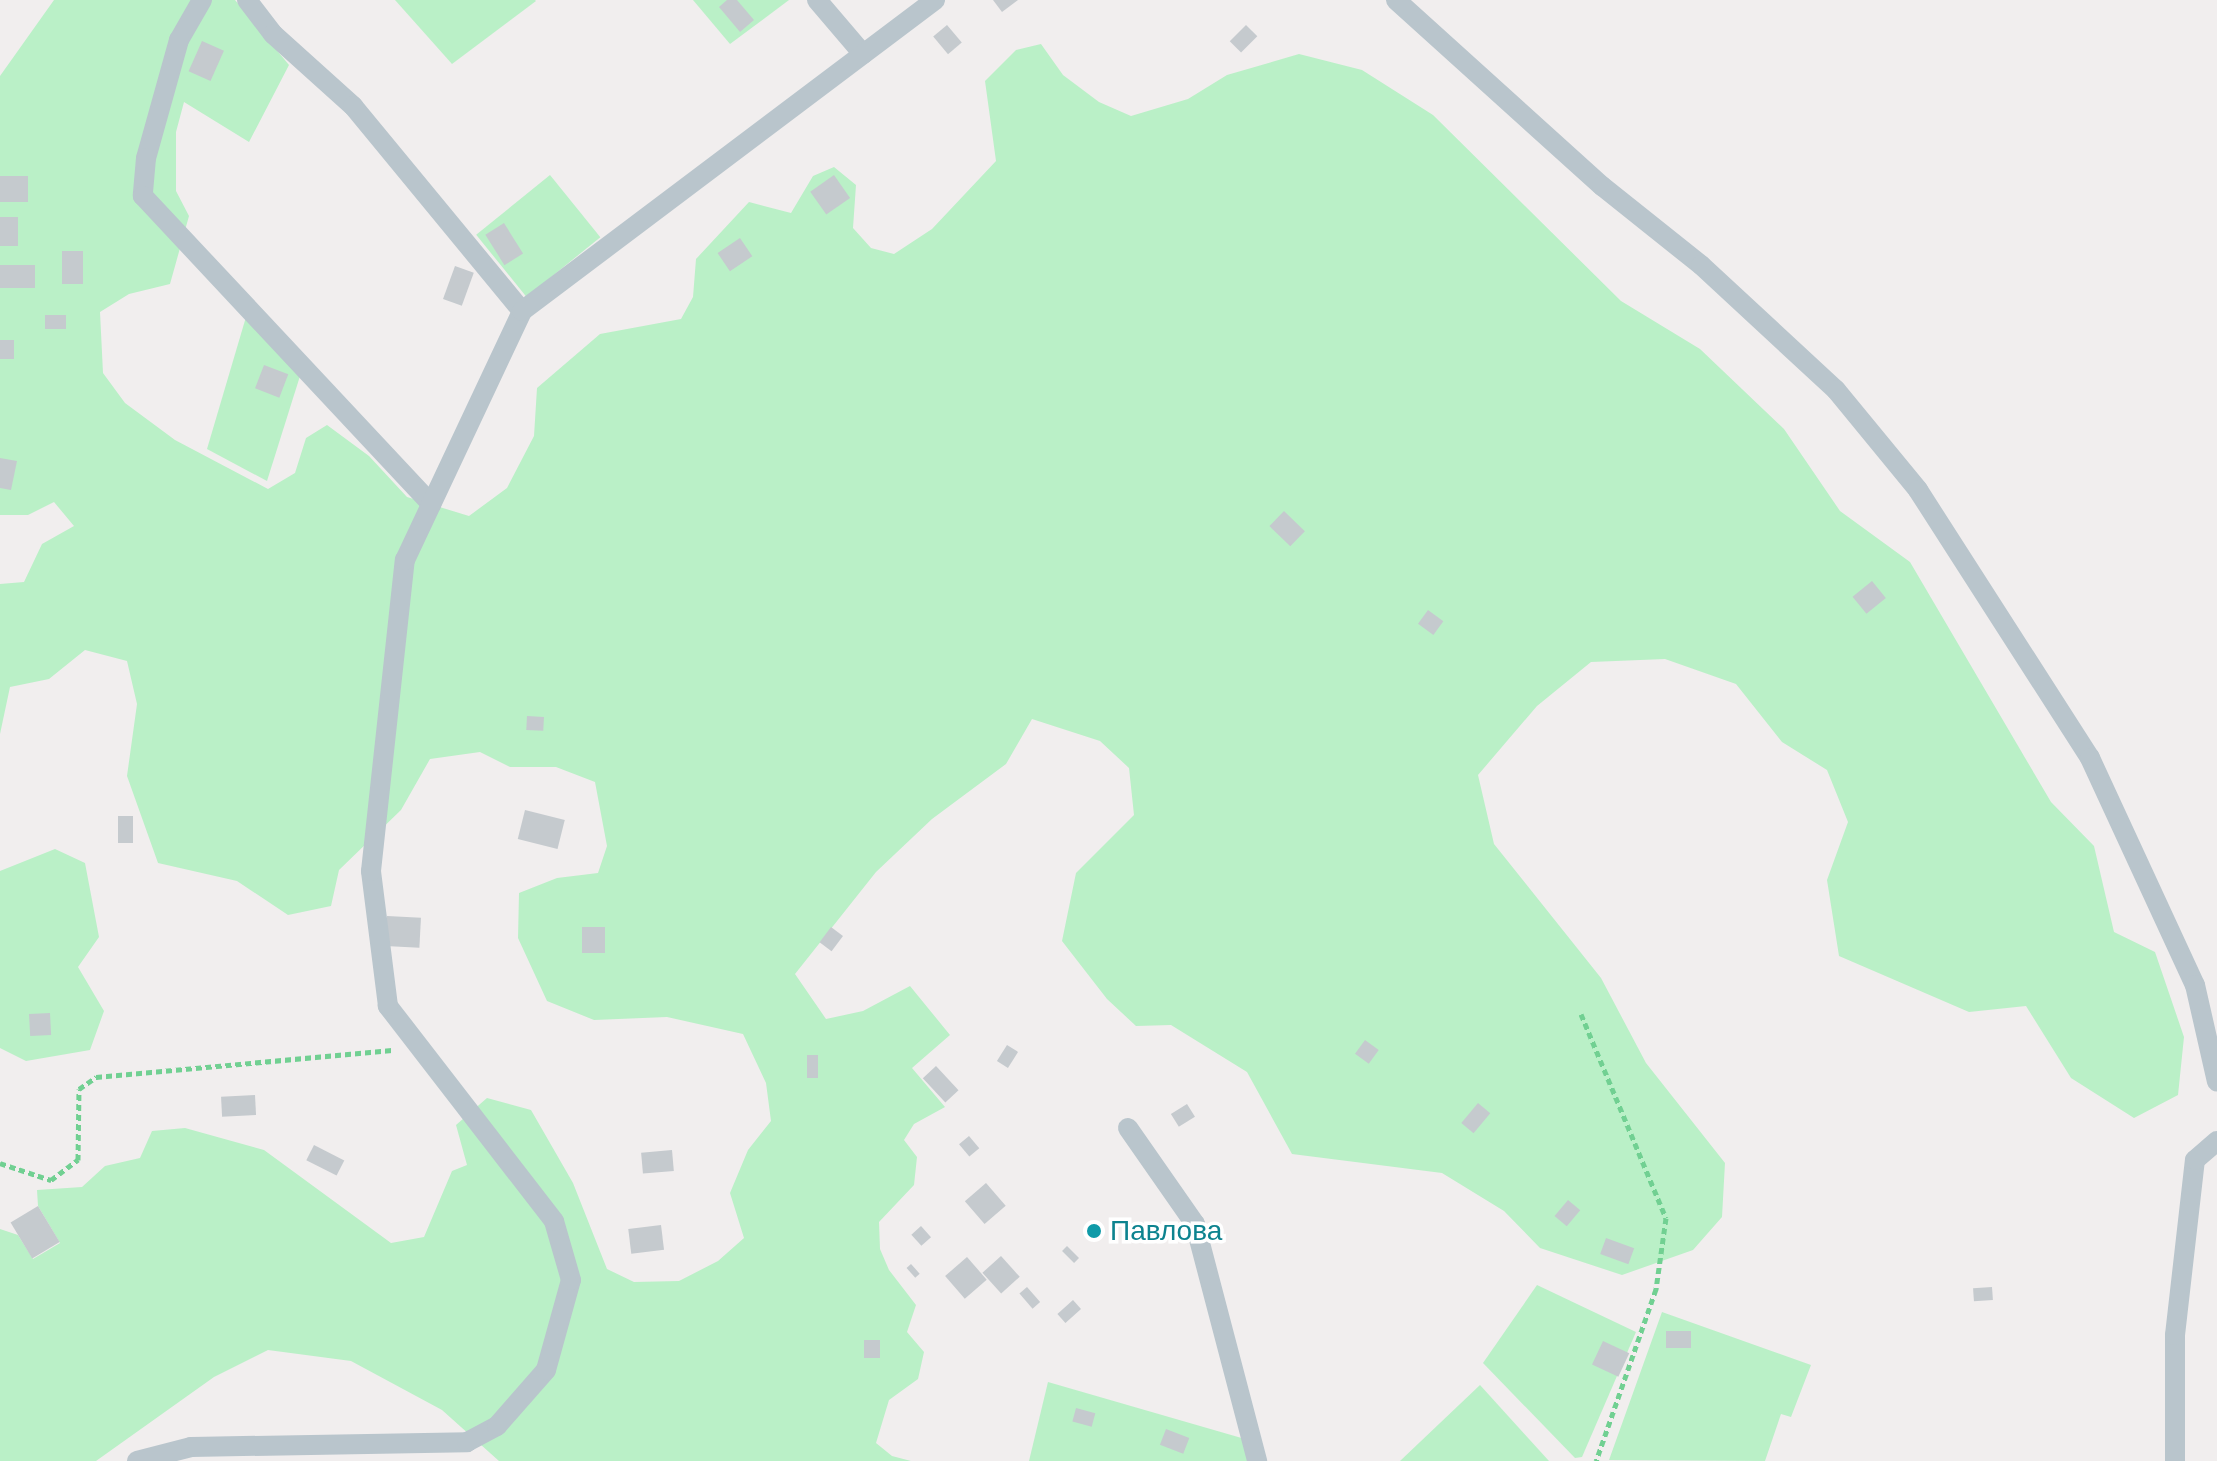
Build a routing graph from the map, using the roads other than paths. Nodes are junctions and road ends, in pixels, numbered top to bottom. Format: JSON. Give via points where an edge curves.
{"nodes":[{"id":1,"x":202,"y":0,"type":"edge"},
{"id":2,"x":247,"y":0,"type":"edge"},
{"id":3,"x":817,"y":0,"type":"edge"},
{"id":4,"x":935,"y":0,"type":"edge"},
{"id":5,"x":1396,"y":0,"type":"edge"},
{"id":6,"x":863,"y":54,"type":"junction"},
{"id":7,"x":522,"y":311,"type":"junction"},
{"id":8,"x":431,"y":504,"type":"junction"},
{"id":9,"x":2217,"y":1082,"type":"edge"},
{"id":10,"x":1128,"y":1128,"type":"dead end"},
{"id":11,"x":2217,"y":1141,"type":"edge"},
{"id":12,"x":137,"y":1461,"type":"edge"},
{"id":13,"x":1257,"y":1461,"type":"edge"},
{"id":14,"x":2175,"y":1461,"type":"edge"}],
"edges":[{"from":1,"to":8,"type":"street","via":[[179,40],[146,158],[143,196]]},
{"from":2,"to":7,"type":"street","via":[[273,34],[353,106]]},
{"from":3,"to":6,"type":"street"},
{"from":4,"to":6,"type":"street"},
{"from":5,"to":9,"type":"street","via":[[1825,380],[1918,490],[2090,758],[2195,985]]},
{"from":6,"to":7,"type":"street"},
{"from":7,"to":8,"type":"street"},
{"from":8,"to":12,"type":"street","via":[[405,560],[371,871],[388,1006],[554,1221],[571,1280],[546,1370],[497,1426],[467,1442],[191,1447]]},
{"from":10,"to":13,"type":"street","via":[[1195,1224]]},
{"from":11,"to":14,"type":"street","via":[[2195,1160],[2175,1335]]}]}
